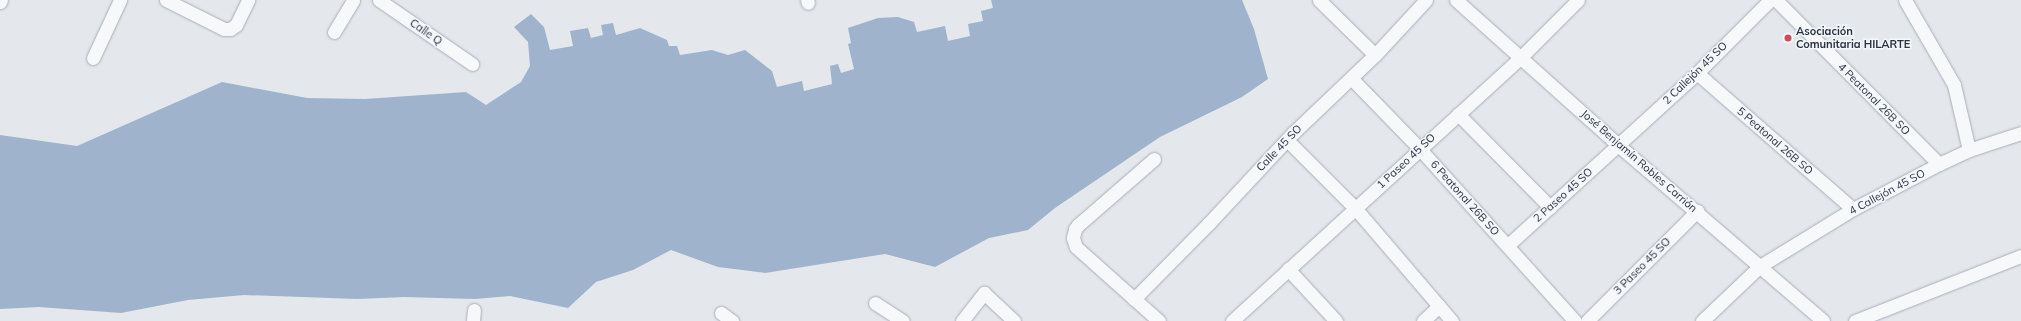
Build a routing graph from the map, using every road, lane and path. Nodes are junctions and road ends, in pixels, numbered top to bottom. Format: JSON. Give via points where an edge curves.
{"nodes":[{"id":1,"x":120,"y":0,"type":"edge"},
{"id":2,"x":166,"y":0,"type":"edge"},
{"id":3,"x":248,"y":0,"type":"edge"},
{"id":4,"x":353,"y":0,"type":"edge"},
{"id":5,"x":379,"y":0,"type":"edge"},
{"id":6,"x":1319,"y":0,"type":"edge"},
{"id":7,"x":1426,"y":0,"type":"edge"},
{"id":8,"x":1456,"y":0,"type":"edge"},
{"id":9,"x":1578,"y":0,"type":"edge"},
{"id":10,"x":1770,"y":0,"type":"edge"},
{"id":11,"x":1776,"y":0,"type":"edge"},
{"id":12,"x":1906,"y":0,"type":"edge"},
{"id":13,"x":334,"y":32,"type":"dead end"},
{"id":14,"x":1375,"y":55,"type":"junction"},
{"id":15,"x":93,"y":58,"type":"dead end"},
{"id":16,"x":1520,"y":58,"type":"junction"},
{"id":17,"x":472,"y":64,"type":"dead end"},
{"id":18,"x":1697,"y":73,"type":"junction"},
{"id":19,"x":1351,"y":78,"type":"junction"},
{"id":20,"x":1458,"y":114,"type":"junction"},
{"id":21,"x":2021,"y":133,"type":"edge"},
{"id":22,"x":1287,"y":140,"type":"junction"},
{"id":23,"x":1618,"y":145,"type":"junction"},
{"id":24,"x":1420,"y":148,"type":"junction"},
{"id":25,"x":1969,"y":150,"type":"junction"},
{"id":26,"x":1154,"y":159,"type":"dead end"},
{"id":27,"x":1939,"y":164,"type":"junction"},
{"id":28,"x":1550,"y":207,"type":"junction"},
{"id":29,"x":1355,"y":208,"type":"junction"},
{"id":30,"x":1853,"y":209,"type":"junction"},
{"id":31,"x":1697,"y":212,"type":"junction"},
{"id":32,"x":1508,"y":245,"type":"junction"},
{"id":33,"x":2021,"y":256,"type":"edge"},
{"id":34,"x":1760,"y":266,"type":"junction"},
{"id":35,"x":1288,"y":269,"type":"junction"},
{"id":36,"x":1134,"y":299,"type":"junction"},
{"id":37,"x":875,"y":303,"type":"dead end"},
{"id":38,"x":1438,"y":306,"type":"junction"},
{"id":39,"x":903,"y":321,"type":"edge"},
{"id":40,"x":962,"y":321,"type":"edge"},
{"id":41,"x":1014,"y":321,"type":"edge"},
{"id":42,"x":1159,"y":321,"type":"edge"},
{"id":43,"x":1232,"y":321,"type":"edge"},
{"id":44,"x":1336,"y":321,"type":"edge"},
{"id":45,"x":1423,"y":321,"type":"edge"},
{"id":46,"x":1452,"y":321,"type":"edge"},
{"id":47,"x":1575,"y":321,"type":"edge"},
{"id":48,"x":1587,"y":321,"type":"edge"},
{"id":49,"x":1702,"y":321,"type":"edge"},
{"id":50,"x":1823,"y":321,"type":"edge"},
{"id":51,"x":1855,"y":321,"type":"edge"}],
"edges":[{"from":1,"to":15,"type":"street"},
{"from":2,"to":3,"type":"street","via":[[224,29],[236,25]]},
{"from":4,"to":13,"type":"street"},
{"from":5,"to":17,"type":"street","name":"Calle Q"},
{"from":6,"to":14,"type":"street"},
{"from":7,"to":14,"type":"street","name":"Calle 45 SO"},
{"from":8,"to":16,"type":"street","name":"José Benjamín Robles Carrión"},
{"from":9,"to":16,"type":"street","name":"1 Paseo 45 SO"},
{"from":10,"to":18,"type":"street","name":"2 Callejón 45 SO"},
{"from":11,"to":27,"type":"street","name":"4 Peatonal 26B SO"},
{"from":12,"to":25,"type":"street","via":[[1954,85]]},
{"from":14,"to":19,"type":"street","name":"Calle 45 SO"},
{"from":16,"to":20,"type":"street","name":"1 Paseo 45 SO"},
{"from":16,"to":23,"type":"street","name":"José Benjamín Robles Carrión"},
{"from":18,"to":23,"type":"street","name":"2 Callejón 45 SO"},
{"from":18,"to":30,"type":"street","name":"5 Peatonal 26B SO"},
{"from":19,"to":22,"type":"street","name":"Calle 45 SO"},
{"from":19,"to":24,"type":"street","name":"6 Peatonal 26B SO"},
{"from":20,"to":24,"type":"street","name":"1 Paseo 45 SO"},
{"from":20,"to":28,"type":"street"},
{"from":21,"to":25,"type":"street","name":"4 Callejón 45 SO"},
{"from":22,"to":29,"type":"street"},
{"from":22,"to":36,"type":"street","name":"Calle 45 SO"},
{"from":23,"to":28,"type":"street","name":"2 Paseo 45 SO"},
{"from":23,"to":31,"type":"street","name":"José Benjamín Robles Carrión"},
{"from":24,"to":29,"type":"street","name":"1 Paseo 45 SO"},
{"from":24,"to":32,"type":"street","name":"6 Peatonal 26B SO"},
{"from":25,"to":27,"type":"street","name":"4 Callejón 45 SO"},
{"from":26,"to":36,"type":"street","via":[[1075,229],[1073,238],[1076,247]]},
{"from":27,"to":30,"type":"street","name":"4 Callejón 45 SO"},
{"from":28,"to":32,"type":"street","name":"2 Paseo 45 SO"},
{"from":29,"to":35,"type":"street","name":"1 Paseo 45 SO"},
{"from":29,"to":38,"type":"street"},
{"from":30,"to":34,"type":"street","name":"4 Callejón 45 SO"},
{"from":31,"to":34,"type":"street","name":"José Benjamín Robles Carrión"},
{"from":31,"to":48,"type":"street","name":"3 Paseo 45 SO"},
{"from":32,"to":47,"type":"street","name":"6 Peatonal 26B SO"},
{"from":33,"to":51,"type":"street"},
{"from":34,"to":49,"type":"street","name":"4 Callejón 45 SO"},
{"from":34,"to":50,"type":"street","name":"José Benjamín Robles Carrión"},
{"from":35,"to":43,"type":"street","name":"1 Paseo 45 SO"},
{"from":35,"to":44,"type":"street"},
{"from":36,"to":42,"type":"street"},
{"from":37,"to":39,"type":"street"},
{"from":38,"to":45,"type":"street"},
{"from":38,"to":46,"type":"street"},
{"from":40,"to":41,"type":"street","via":[[984,293]]}]}
